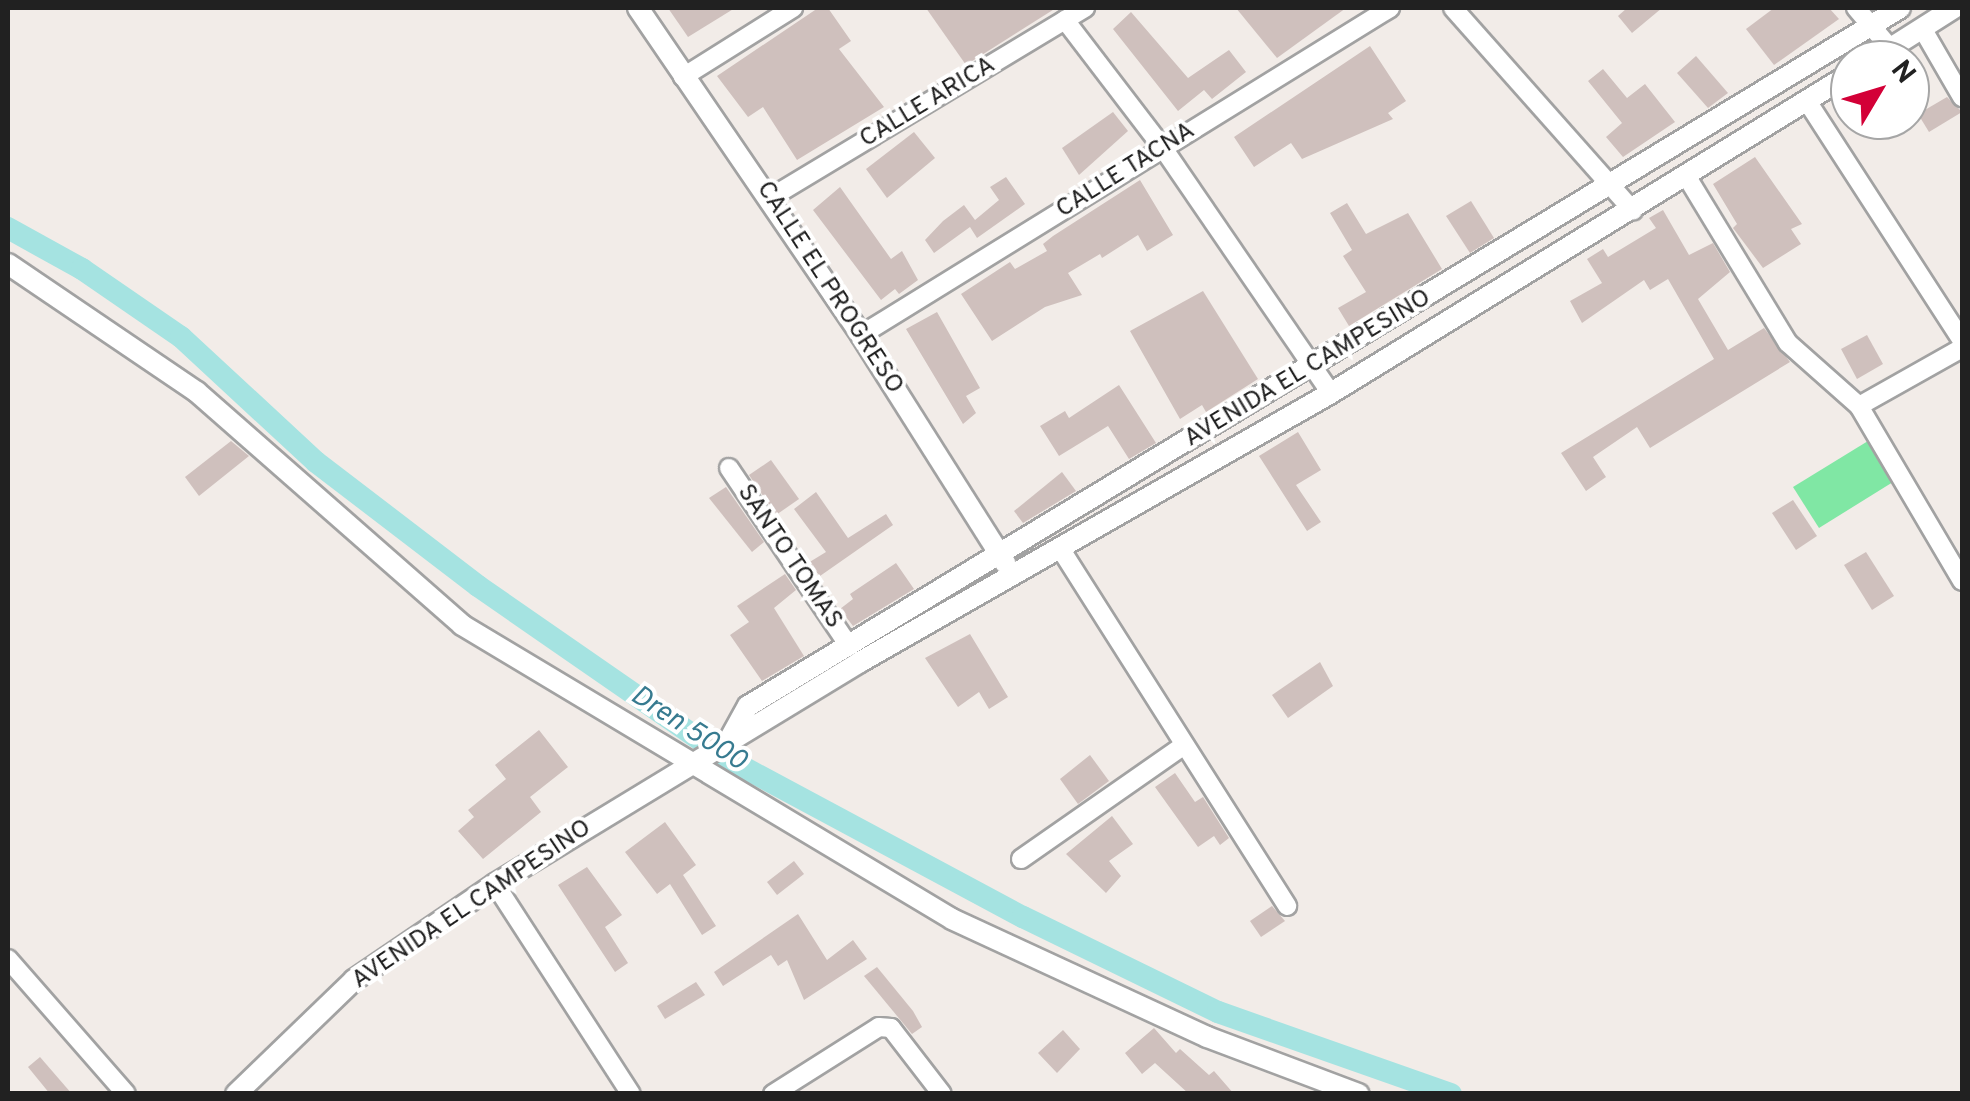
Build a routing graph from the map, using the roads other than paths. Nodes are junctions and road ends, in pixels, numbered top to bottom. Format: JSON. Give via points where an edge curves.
{"nodes":[{"id":1,"x":638,"y":8,"type":"edge"},
{"id":2,"x":792,"y":8,"type":"edge"},
{"id":3,"x":1085,"y":8,"type":"edge"},
{"id":4,"x":1390,"y":8,"type":"edge"},
{"id":5,"x":1453,"y":8,"type":"edge"},
{"id":6,"x":1856,"y":8,"type":"edge"},
{"id":7,"x":1900,"y":8,"type":"edge"},
{"id":8,"x":1954,"y":8,"type":"edge"},
{"id":9,"x":1066,"y":20,"type":"junction"},
{"id":10,"x":1871,"y":25,"type":"junction"},
{"id":11,"x":1922,"y":28,"type":"junction"},
{"id":12,"x":1883,"y":40,"type":"edge"},
{"id":13,"x":1903,"y":40,"type":"edge"},
{"id":14,"x":683,"y":76,"type":"junction"},
{"id":15,"x":1830,"y":87,"type":"edge"},
{"id":16,"x":1962,"y":97,"type":"edge"},
{"id":17,"x":1807,"y":101,"type":"junction"},
{"id":18,"x":1163,"y":148,"type":"junction"},
{"id":19,"x":1687,"y":177,"type":"junction"},
{"id":20,"x":1610,"y":186,"type":"junction"},
{"id":21,"x":770,"y":198,"type":"junction"},
{"id":22,"x":1633,"y":211,"type":"junction"},
{"id":23,"x":8,"y":264,"type":"edge"},
{"id":24,"x":861,"y":335,"type":"junction"},
{"id":25,"x":1962,"y":344,"type":"edge"},
{"id":26,"x":1312,"y":366,"type":"junction"},
{"id":27,"x":1331,"y":393,"type":"junction"},
{"id":28,"x":1859,"y":406,"type":"junction"},
{"id":29,"x":729,"y":468,"type":"dead end"},
{"id":30,"x":1060,"y":548,"type":"junction"},
{"id":31,"x":1007,"y":565,"type":"junction"},
{"id":32,"x":1962,"y":582,"type":"edge"},
{"id":33,"x":849,"y":646,"type":"junction"},
{"id":34,"x":728,"y":742,"type":"junction"},
{"id":35,"x":1183,"y":746,"type":"junction"},
{"id":36,"x":697,"y":760,"type":"junction"},
{"id":37,"x":1021,"y":860,"type":"dead end"},
{"id":38,"x":495,"y":884,"type":"junction"},
{"id":39,"x":1287,"y":906,"type":"dead end"},
{"id":40,"x":8,"y":958,"type":"edge"},
{"id":41,"x":126,"y":1094,"type":"edge"},
{"id":42,"x":236,"y":1094,"type":"edge"},
{"id":43,"x":632,"y":1094,"type":"edge"},
{"id":44,"x":772,"y":1094,"type":"edge"},
{"id":45,"x":942,"y":1094,"type":"edge"},
{"id":46,"x":1358,"y":1094,"type":"edge"}],
"edges":[{"from":1,"to":14,"type":"street","name":"CALLE EL PROGRESO"},
{"from":2,"to":14,"type":"street"},
{"from":3,"to":9,"type":"street","name":"CALLE ARICA"},
{"from":4,"to":18,"type":"street","name":"CALLE TACNA"},
{"from":5,"to":20,"type":"street"},
{"from":6,"to":10,"type":"street"},
{"from":7,"to":10,"type":"street","name":"AVENIDA EL CAMPESINO"},
{"from":8,"to":11,"type":"street"},
{"from":9,"to":18,"type":"street"},
{"from":9,"to":21,"type":"street","name":"CALLE ARICA"},
{"from":10,"to":12,"type":"street"},
{"from":10,"to":20,"type":"street","name":"AVENIDA EL CAMPESINO"},
{"from":11,"to":13,"type":"street"},
{"from":11,"to":16,"type":"street"},
{"from":14,"to":21,"type":"street","name":"CALLE EL PROGRESO"},
{"from":15,"to":17,"type":"street","name":"AVENIDA EL CAMPESINO"},
{"from":17,"to":19,"type":"street","name":"AVENIDA EL CAMPESINO"},
{"from":17,"to":25,"type":"street"},
{"from":18,"to":24,"type":"street","name":"CALLE TACNA"},
{"from":18,"to":26,"type":"street"},
{"from":19,"to":22,"type":"street","name":"AVENIDA EL CAMPESINO"},
{"from":19,"to":28,"type":"street","via":[[1788,343]]},
{"from":20,"to":22,"type":"street"},
{"from":20,"to":26,"type":"street","name":"AVENIDA EL CAMPESINO"},
{"from":21,"to":24,"type":"street","name":"CALLE EL PROGRESO"},
{"from":22,"to":27,"type":"street","name":"AVENIDA EL CAMPESINO"},
{"from":23,"to":36,"type":"street","via":[[197,392],[462,625]]},
{"from":24,"to":31,"type":"street","name":"CALLE EL PROGRESO"},
{"from":25,"to":28,"type":"street"},
{"from":26,"to":27,"type":"street"},
{"from":26,"to":31,"type":"street","name":"AVENIDA EL CAMPESINO"},
{"from":27,"to":30,"type":"street","name":"AVENIDA EL CAMPESINO"},
{"from":28,"to":32,"type":"street"},
{"from":29,"to":33,"type":"street","name":"SANTO TOMAS"},
{"from":30,"to":31,"type":"street","name":"AVENIDA EL CAMPESINO"},
{"from":30,"to":35,"type":"street"},
{"from":31,"to":33,"type":"street","name":"AVENIDA EL CAMPESINO"},
{"from":31,"to":34,"type":"street","name":"AVENIDA EL CAMPESINO"},
{"from":33,"to":34,"type":"street","name":"AVENIDA EL CAMPESINO","via":[[748,706]]},
{"from":34,"to":36,"type":"street","name":"AVENIDA EL CAMPESINO"},
{"from":35,"to":37,"type":"street"},
{"from":35,"to":39,"type":"street"},
{"from":36,"to":38,"type":"street","name":"AVENIDA EL CAMPESINO"},
{"from":36,"to":46,"type":"street","via":[[952,919],[1207,1037]]},
{"from":38,"to":42,"type":"street","name":"AVENIDA EL CAMPESINO","via":[[354,980]]},
{"from":38,"to":43,"type":"street"},
{"from":40,"to":41,"type":"street"},
{"from":44,"to":45,"type":"street","via":[[879,1027],[891,1028]]}]}
